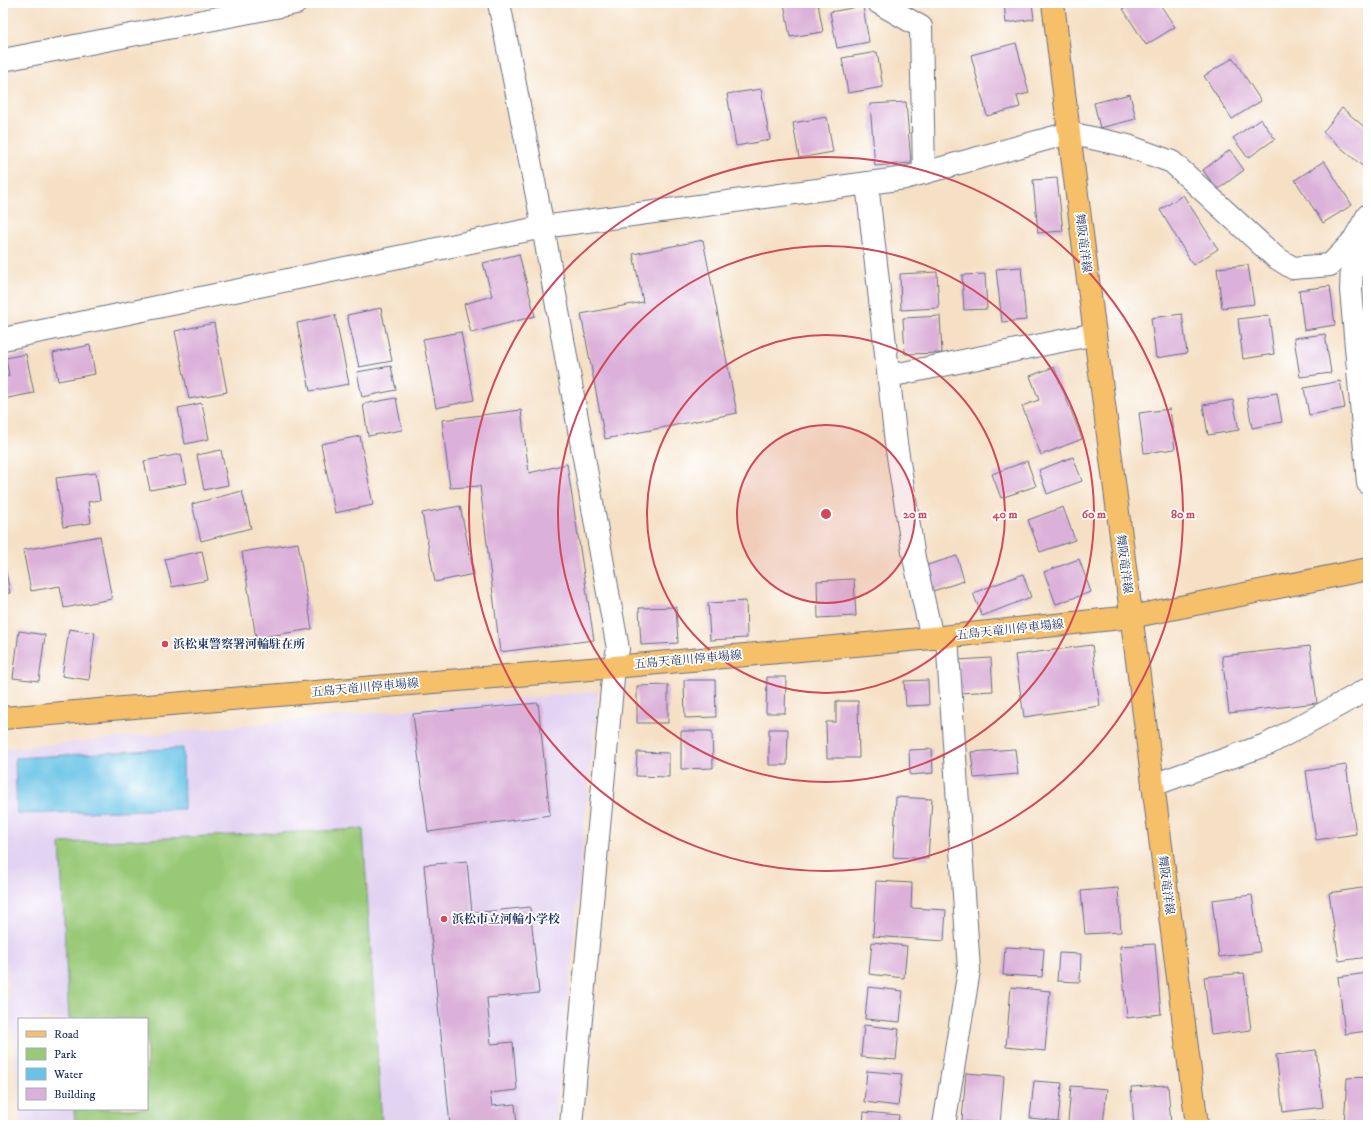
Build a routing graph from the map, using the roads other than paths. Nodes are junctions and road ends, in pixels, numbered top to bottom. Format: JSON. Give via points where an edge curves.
{"nodes":[{"id":1,"x":296,"y":3,"type":"edge"},
{"id":2,"x":499,"y":3,"type":"edge"},
{"id":3,"x":879,"y":3,"type":"edge"},
{"id":4,"x":1053,"y":3,"type":"edge"},
{"id":5,"x":3,"y":60,"type":"edge"},
{"id":6,"x":1069,"y":133,"type":"junction"},
{"id":7,"x":924,"y":173,"type":"junction"},
{"id":8,"x":867,"y":183,"type":"junction"},
{"id":9,"x":1368,"y":215,"type":"edge"},
{"id":10,"x":543,"y":227,"type":"junction"},
{"id":11,"x":1353,"y":242,"type":"junction"},
{"id":12,"x":1095,"y":334,"type":"junction"},
{"id":13,"x":3,"y":339,"type":"edge"},
{"id":14,"x":888,"y":376,"type":"junction"},
{"id":15,"x":1368,"y":483,"type":"edge"},
{"id":16,"x":1368,"y":569,"type":"edge"},
{"id":17,"x":1131,"y":617,"type":"junction"},
{"id":18,"x":940,"y":637,"type":"junction"},
{"id":19,"x":614,"y":667,"type":"junction"},
{"id":20,"x":1368,"y":689,"type":"edge"},
{"id":21,"x":3,"y":718,"type":"edge"},
{"id":22,"x":1153,"y":785,"type":"junction"},
{"id":23,"x":571,"y":1125,"type":"edge"},
{"id":24,"x":944,"y":1125,"type":"edge"},
{"id":25,"x":1197,"y":1125,"type":"edge"}],
"edges":[{"from":1,"to":5,"type":"street"},
{"from":2,"to":10,"type":"street"},
{"from":3,"to":7,"type":"street","via":[[921,26]]},
{"from":4,"to":6,"type":"main road","name":"舞阪竜洋線"},
{"from":6,"to":7,"type":"street"},
{"from":6,"to":11,"type":"street","via":[[1128,146],[1172,162],[1275,257],[1293,268],[1330,265]]},
{"from":6,"to":12,"type":"main road","name":"舞阪竜洋線"},
{"from":7,"to":8,"type":"street"},
{"from":8,"to":10,"type":"street"},
{"from":8,"to":14,"type":"street"},
{"from":9,"to":11,"type":"street"},
{"from":10,"to":13,"type":"street"},
{"from":10,"to":19,"type":"street","via":[[618,649]]},
{"from":11,"to":15,"type":"street","via":[[1351,290]]},
{"from":12,"to":14,"type":"street"},
{"from":12,"to":17,"type":"main road","name":"舞阪竜洋線"},
{"from":14,"to":18,"type":"street","via":[[914,558]]},
{"from":16,"to":17,"type":"main road","name":"五島天竜川停車場線"},
{"from":17,"to":18,"type":"main road","name":"五島天竜川停車場線"},
{"from":17,"to":22,"type":"main road","name":"舞阪竜洋線"},
{"from":18,"to":19,"type":"main road","name":"五島天竜川停車場線"},
{"from":18,"to":24,"type":"street","via":[[969,970]]},
{"from":19,"to":21,"type":"main road","name":"五島天竜川停車場線"},
{"from":19,"to":23,"type":"street"},
{"from":20,"to":22,"type":"street","via":[[1268,744]]},
{"from":22,"to":25,"type":"main road","name":"舞阪竜洋線"}]}
